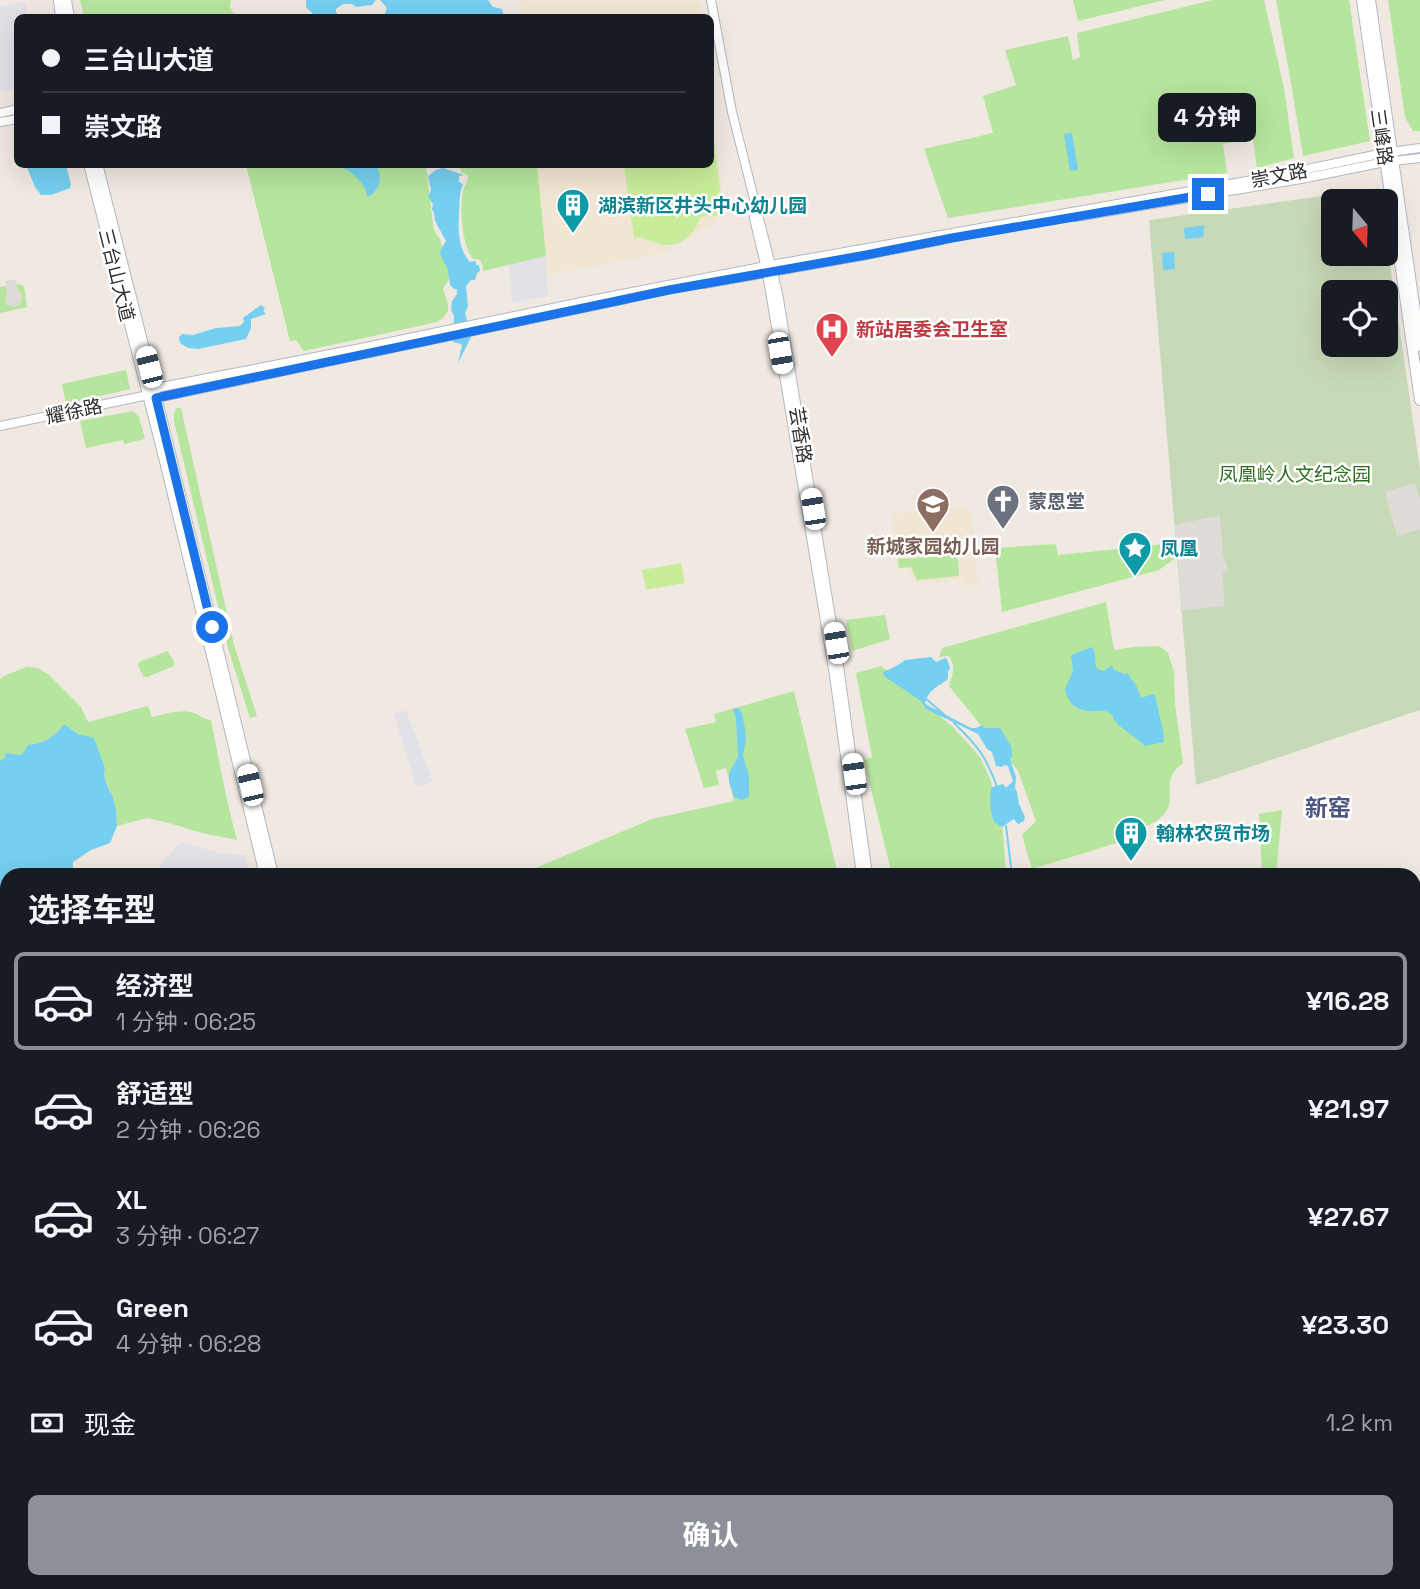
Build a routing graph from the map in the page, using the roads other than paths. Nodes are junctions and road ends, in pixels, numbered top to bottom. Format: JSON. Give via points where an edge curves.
{"nodes":[{"id":1,"x":1362,"y":0,"type":"edge"},
{"id":2,"x":1370,"y":0,"type":"edge"},
{"id":3,"x":714,"y":20,"type":"edge"},
{"id":4,"x":1420,"y":148,"type":"edge"},
{"id":5,"x":1388,"y":157,"type":"junction"},
{"id":6,"x":1420,"y":158,"type":"edge"},
{"id":7,"x":90,"y":168,"type":"edge"},
{"id":8,"x":98,"y":168,"type":"edge"},
{"id":9,"x":769,"y":269,"type":"junction"},
{"id":10,"x":1420,"y":346,"type":"edge"},
{"id":11,"x":151,"y":394,"type":"junction"},
{"id":12,"x":1420,"y":400,"type":"edge"},
{"id":13,"x":0,"y":426,"type":"edge"},
{"id":14,"x":263,"y":868,"type":"edge"},
{"id":15,"x":271,"y":868,"type":"edge"},
{"id":16,"x":860,"y":868,"type":"edge"},
{"id":17,"x":867,"y":868,"type":"edge"}],
"edges":[{"from":1,"to":5,"type":"main road","name":"三峰路"},
{"from":2,"to":5,"type":"main road","name":"三峰路"},
{"from":3,"to":9,"type":"street","name":"芸香路"},
{"from":4,"to":5,"type":"street","name":"崇文路"},
{"from":5,"to":6,"type":"street","name":"崇文路"},
{"from":5,"to":9,"type":"street","name":"崇文路"},
{"from":5,"to":10,"type":"main road","name":"三峰路"},
{"from":5,"to":12,"type":"main road","name":"三峰路"},
{"from":7,"to":11,"type":"main road","name":"三台山大道"},
{"from":8,"to":11,"type":"main road","name":"三台山大道"},
{"from":9,"to":11,"type":"street","name":"崇文路"},
{"from":9,"to":16,"type":"street","name":"芸香路"},
{"from":9,"to":17,"type":"street","name":"芸香路","via":[[778,293],[841,673]]},
{"from":11,"to":13,"type":"street","name":"耀徐路"},
{"from":11,"to":14,"type":"main road","name":"三台山大道"},
{"from":11,"to":15,"type":"main road","name":"三台山大道"}]}
